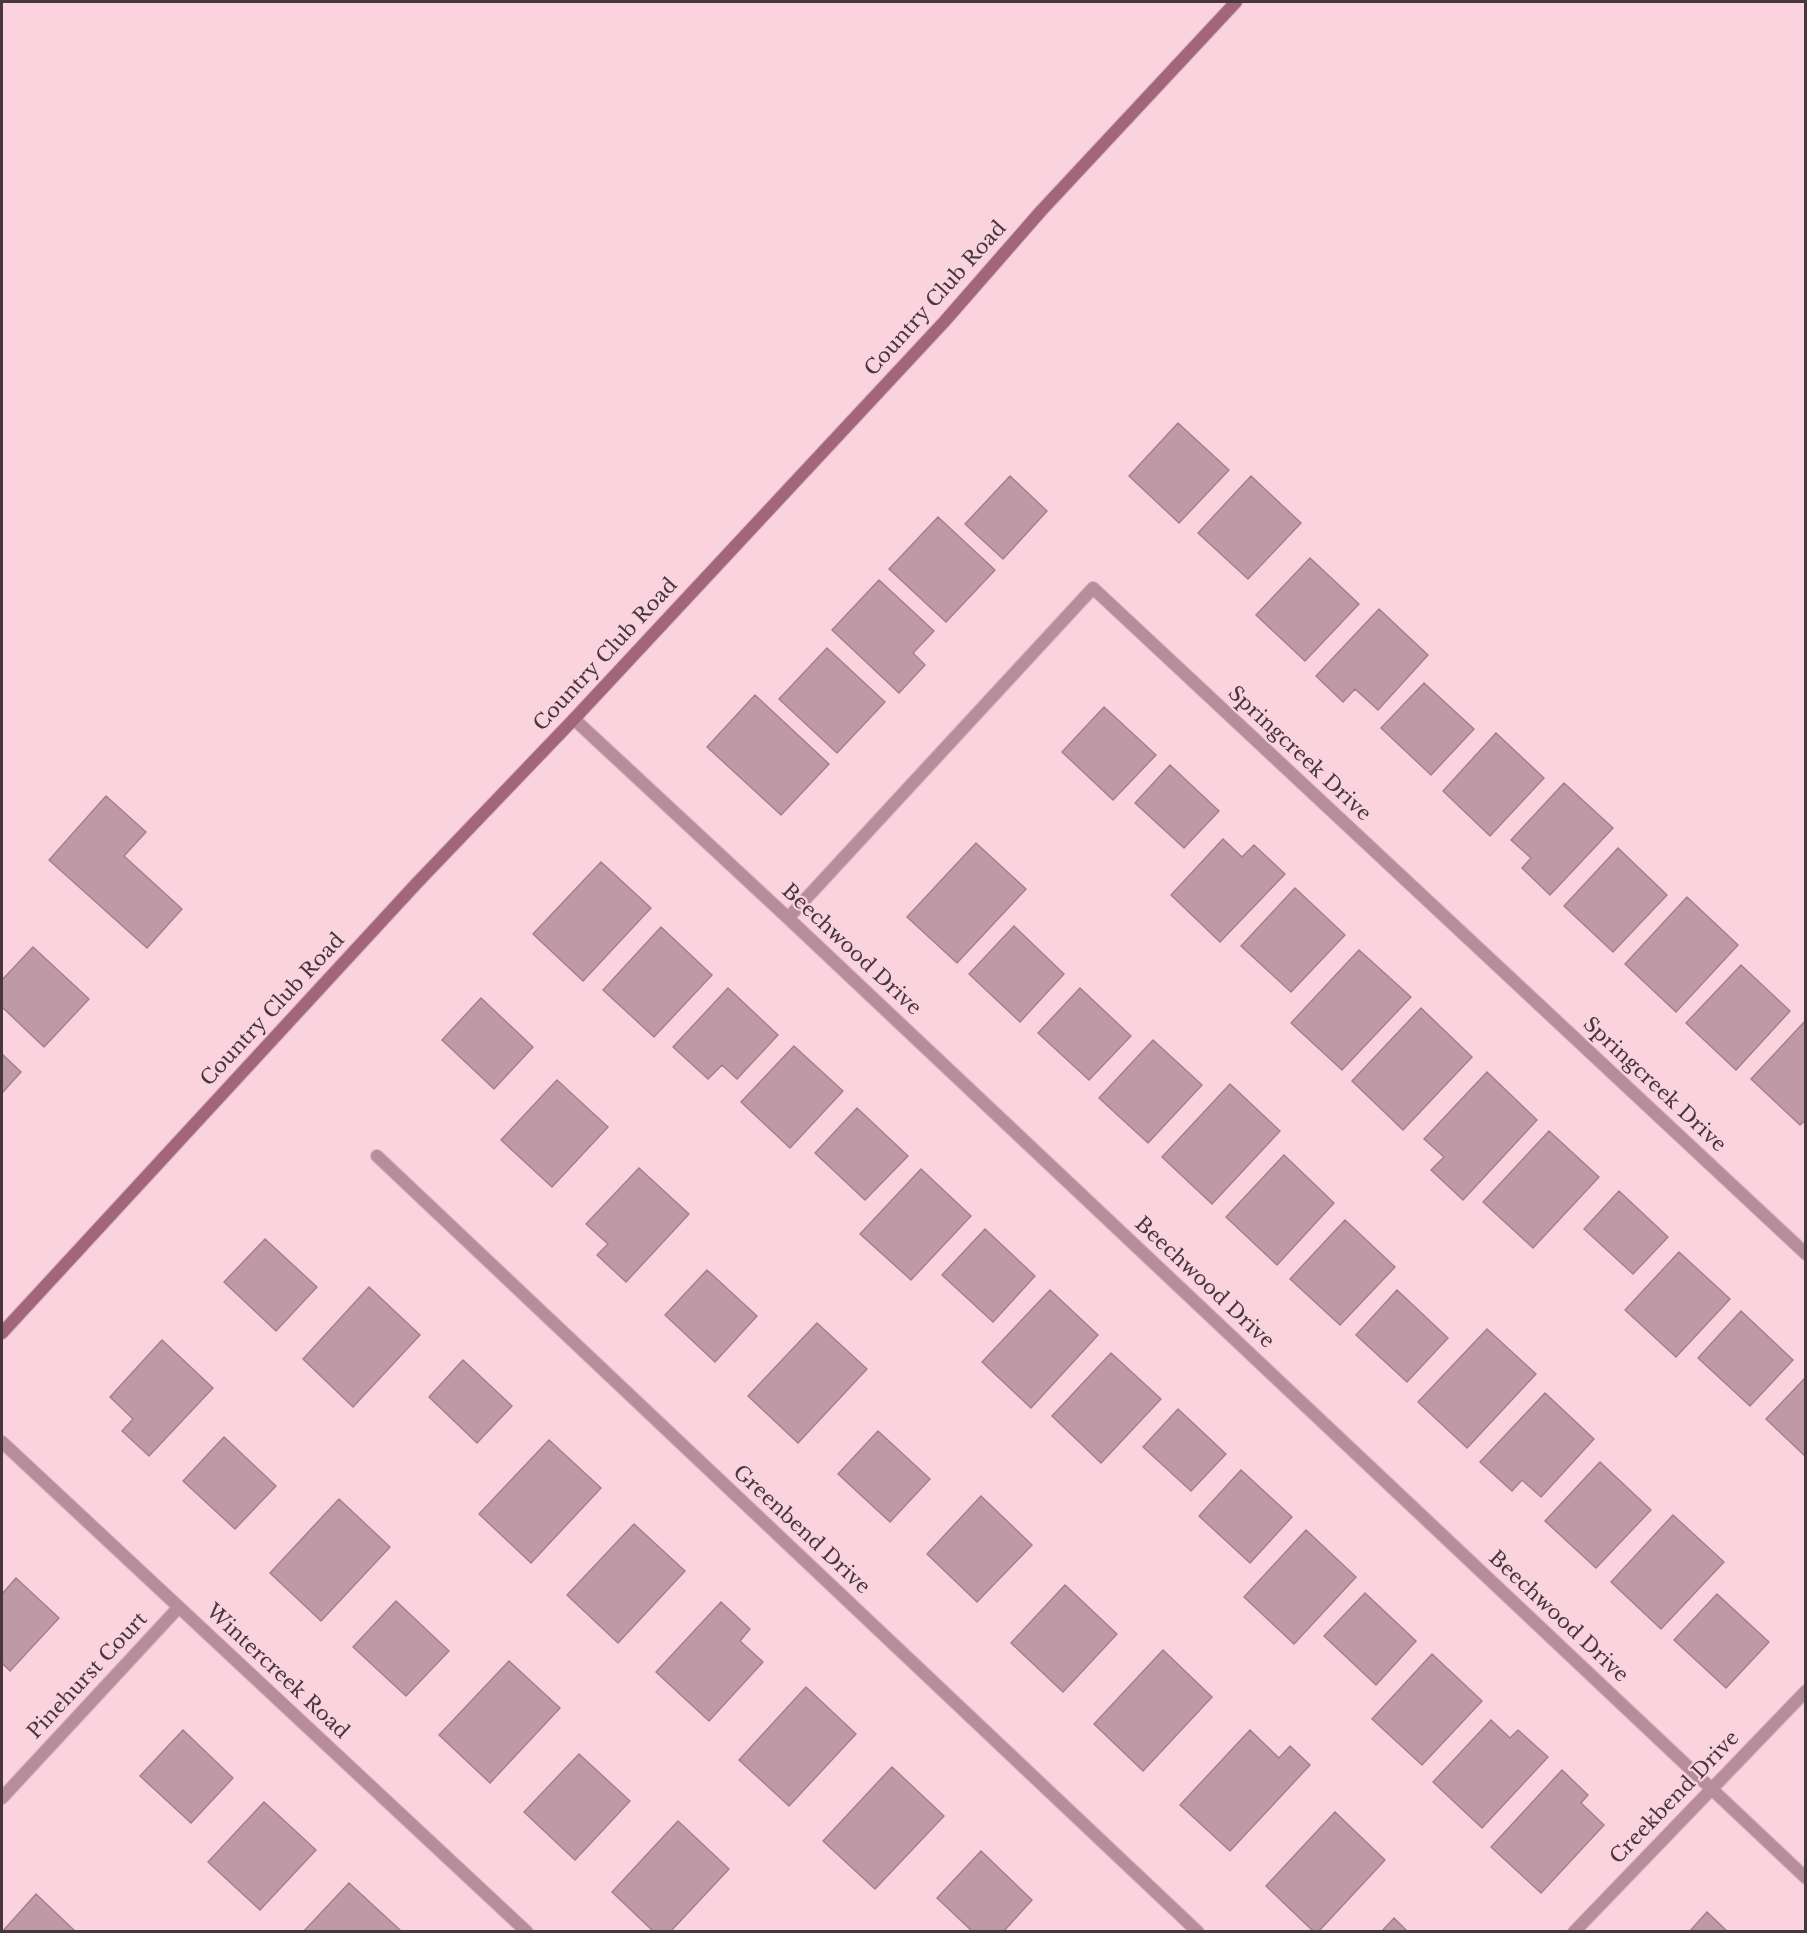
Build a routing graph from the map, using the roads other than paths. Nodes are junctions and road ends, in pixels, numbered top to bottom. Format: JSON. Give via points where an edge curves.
{"nodes":[{"id":1,"x":1236,"y":2,"type":"edge"},
{"id":2,"x":574,"y":719,"type":"junction"},
{"id":3,"x":788,"y":918,"type":"junction"},
{"id":4,"x":376,"y":1156,"type":"dead end"},
{"id":5,"x":1806,"y":1254,"type":"edge"},
{"id":6,"x":2,"y":1333,"type":"edge"},
{"id":7,"x":2,"y":1442,"type":"edge"},
{"id":8,"x":179,"y":1607,"type":"junction"},
{"id":9,"x":1806,"y":1691,"type":"edge"},
{"id":10,"x":1711,"y":1788,"type":"junction"},
{"id":11,"x":2,"y":1798,"type":"edge"},
{"id":12,"x":1806,"y":1878,"type":"edge"},
{"id":13,"x":527,"y":1932,"type":"edge"},
{"id":14,"x":1198,"y":1932,"type":"edge"},
{"id":15,"x":1574,"y":1932,"type":"edge"}],
"edges":[{"from":1,"to":2,"type":"main road","name":"Country Club Road"},
{"from":2,"to":3,"type":"street","name":"Beechwood Drive"},
{"from":2,"to":6,"type":"main road","name":"Country Club Road","via":[[416,884]]},
{"from":3,"to":5,"type":"street","name":"Springcreek Drive","via":[[1093,588]]},
{"from":3,"to":10,"type":"street","name":"Beechwood Drive"},
{"from":4,"to":14,"type":"street","name":"Greenbend Drive"},
{"from":7,"to":8,"type":"street","name":"Wintercreek Road"},
{"from":8,"to":11,"type":"street","name":"Pinehurst Court"},
{"from":8,"to":13,"type":"street","name":"Wintercreek Road"},
{"from":9,"to":10,"type":"street","name":"Creekbend Drive"},
{"from":10,"to":12,"type":"street","name":"Beechwood Drive"},
{"from":10,"to":15,"type":"street","name":"Creekbend Drive"}]}
